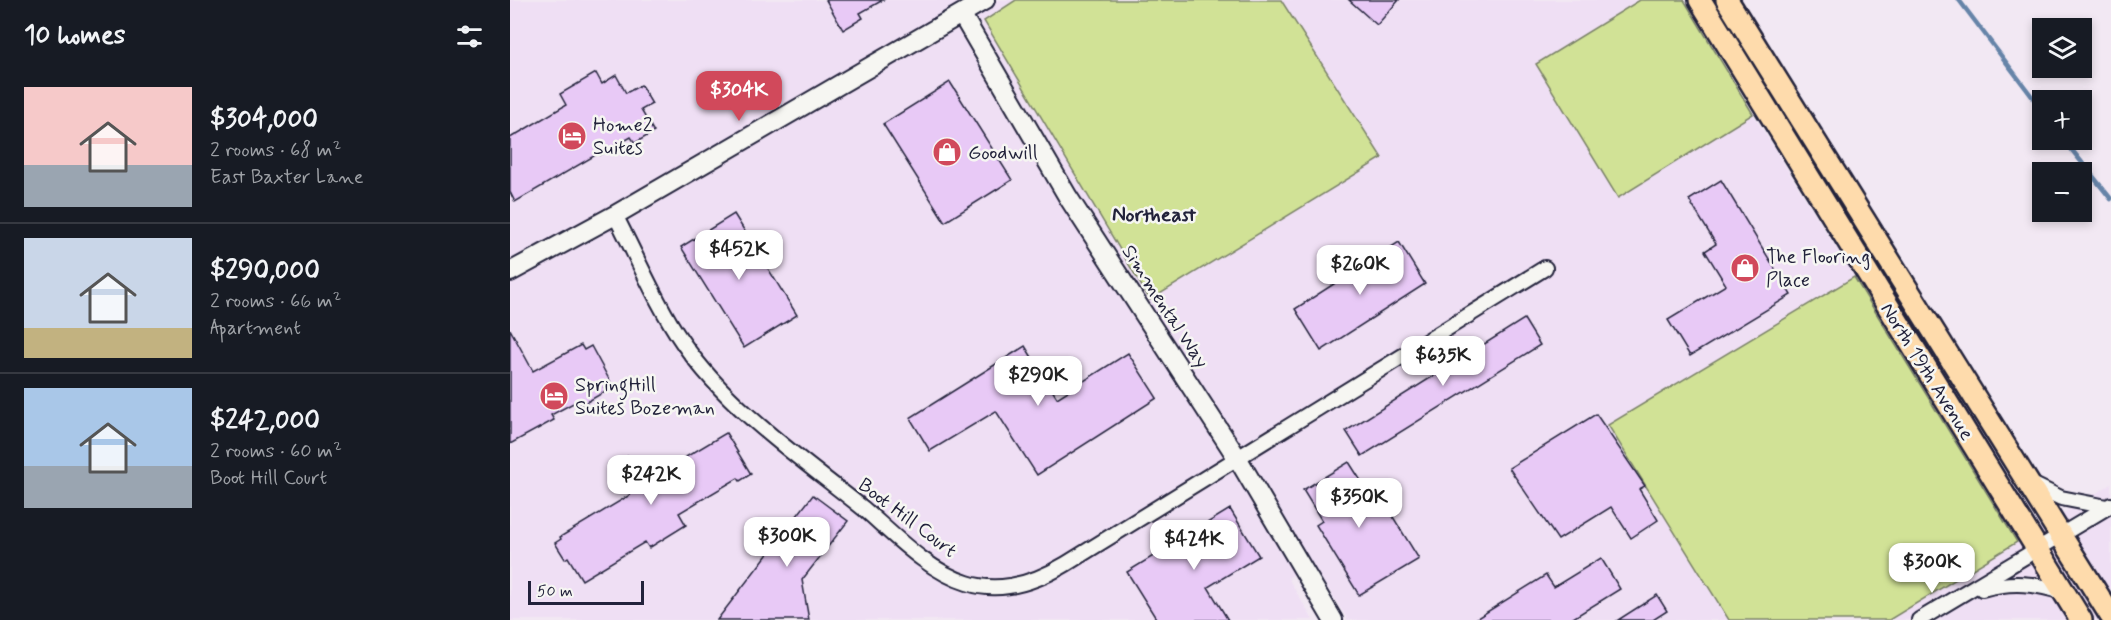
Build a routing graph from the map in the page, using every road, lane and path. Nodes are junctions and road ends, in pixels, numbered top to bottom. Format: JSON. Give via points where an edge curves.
{"nodes":[{"id":1,"x":985,"y":0,"type":"edge"},
{"id":2,"x":1700,"y":0,"type":"edge"},
{"id":3,"x":1727,"y":0,"type":"edge"},
{"id":4,"x":962,"y":15,"type":"junction"},
{"id":5,"x":615,"y":215,"type":"junction"},
{"id":6,"x":1545,"y":268,"type":"dead end"},
{"id":7,"x":510,"y":272,"type":"edge"},
{"id":8,"x":1238,"y":459,"type":"junction"},
{"id":9,"x":2029,"y":483,"type":"junction"},
{"id":10,"x":2109,"y":506,"type":"edge"},
{"id":11,"x":2062,"y":536,"type":"junction"},
{"id":12,"x":2038,"y":550,"type":"junction"},
{"id":13,"x":2064,"y":593,"type":"junction"},
{"id":14,"x":1963,"y":595,"type":"junction"},
{"id":15,"x":2111,"y":616,"type":"edge"},
{"id":16,"x":1333,"y":620,"type":"edge"},
{"id":17,"x":1919,"y":620,"type":"edge"},
{"id":18,"x":2081,"y":620,"type":"edge"}],
"edges":[{"from":1,"to":4,"type":"street"},
{"from":2,"to":12,"type":"main road","name":"North 19th Avenue"},
{"from":3,"to":9,"type":"main road","name":"North 19th Avenue"},
{"from":4,"to":5,"type":"street"},
{"from":4,"to":8,"type":"street","name":"Simmental Way","via":[[1068,197]]},
{"from":5,"to":7,"type":"street"},
{"from":5,"to":8,"type":"street","name":"Boot Hill Court","via":[[683,343],[715,382],[928,562],[967,584],[1009,588],[1048,574]]},
{"from":6,"to":8,"type":"street","name":"Boot Hill Court"},
{"from":8,"to":16,"type":"street","name":"Simmental Way"},
{"from":9,"to":10,"type":"street","via":[[2061,498]]},
{"from":9,"to":11,"type":"main road","name":"North 19th Avenue"},
{"from":10,"to":11,"type":"street"},
{"from":11,"to":12,"type":"street"},
{"from":11,"to":15,"type":"main road","name":"North 19th Avenue"},
{"from":12,"to":13,"type":"main road","name":"North 19th Avenue"},
{"from":12,"to":14,"type":"street"},
{"from":13,"to":14,"type":"street","via":[[2014,583]]},
{"from":13,"to":18,"type":"main road","name":"North 19th Avenue"},
{"from":14,"to":17,"type":"street"}]}
